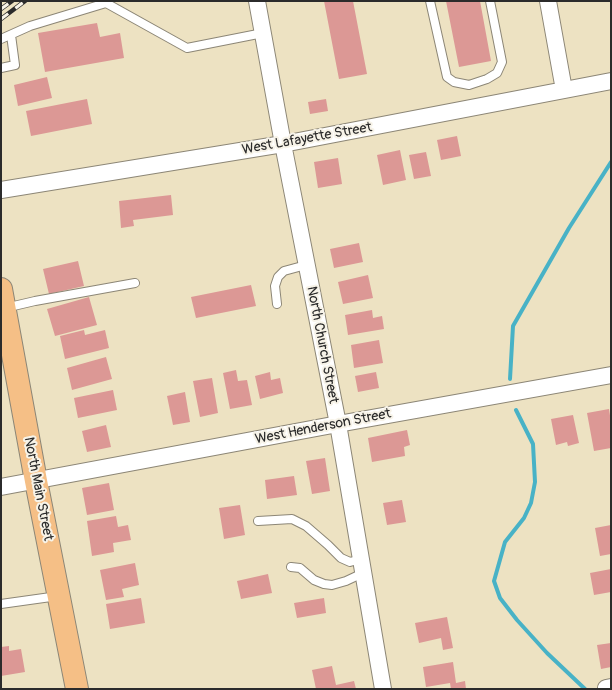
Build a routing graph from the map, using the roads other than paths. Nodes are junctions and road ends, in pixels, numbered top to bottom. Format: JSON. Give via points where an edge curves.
{"nodes":[{"id":1,"x":257,"y":1,"type":"edge"},
{"id":2,"x":430,"y":1,"type":"edge"},
{"id":3,"x":490,"y":1,"type":"edge"},
{"id":4,"x":548,"y":1,"type":"edge"},
{"id":5,"x":263,"y":33,"type":"junction"},
{"id":6,"x":11,"y":35,"type":"junction"},
{"id":7,"x":1,"y":39,"type":"edge"},
{"id":8,"x":1,"y":68,"type":"edge"},
{"id":9,"x":611,"y":81,"type":"edge"},
{"id":10,"x":564,"y":90,"type":"junction"},
{"id":11,"x":283,"y":144,"type":"junction"},
{"id":12,"x":1,"y":190,"type":"edge"},
{"id":13,"x":306,"y":265,"type":"junction"},
{"id":14,"x":135,"y":283,"type":"dead end"},
{"id":15,"x":3,"y":299,"type":"edge"},
{"id":16,"x":277,"y":304,"type":"dead end"},
{"id":17,"x":611,"y":375,"type":"edge"},
{"id":18,"x":338,"y":424,"type":"junction"},
{"id":19,"x":36,"y":481,"type":"junction"},
{"id":20,"x":1,"y":487,"type":"edge"},
{"id":21,"x":258,"y":521,"type":"dead end"},
{"id":22,"x":362,"y":566,"type":"junction"},
{"id":23,"x":291,"y":567,"type":"dead end"},
{"id":24,"x":58,"y":596,"type":"junction"},
{"id":25,"x":1,"y":604,"type":"edge"},
{"id":26,"x":77,"y":689,"type":"edge"},
{"id":27,"x":383,"y":689,"type":"edge"}],
"edges":[{"from":1,"to":5,"type":"street","name":"North Church Street"},
{"from":2,"to":3,"type":"lane","via":[[447,77],[454,82],[469,85],[497,73],[502,62]]},
{"from":4,"to":10,"type":"street"},
{"from":5,"to":6,"type":"lane","via":[[187,48],[106,3],[30,26]]},
{"from":5,"to":11,"type":"street","name":"North Church Street"},
{"from":6,"to":7,"type":"lane"},
{"from":6,"to":8,"type":"lane","via":[[15,64]]},
{"from":9,"to":10,"type":"street","name":"West Lafayette Street"},
{"from":10,"to":11,"type":"street","name":"West Lafayette Street"},
{"from":11,"to":12,"type":"street","name":"West Lafayette Street"},
{"from":11,"to":13,"type":"street","name":"North Church Street"},
{"from":13,"to":16,"type":"lane","via":[[284,272],[278,278],[275,286]]},
{"from":13,"to":18,"type":"street","name":"North Church Street"},
{"from":14,"to":15,"type":"lane","via":[[35,301]]},
{"from":15,"to":19,"type":"main road","name":"North Main Street"},
{"from":17,"to":18,"type":"street","name":"West Henderson Street"},
{"from":18,"to":19,"type":"street","name":"West Henderson Street"},
{"from":18,"to":22,"type":"street","name":"North Church Street"},
{"from":19,"to":20,"type":"street","name":"West Henderson Street"},
{"from":19,"to":24,"type":"main road","name":"North Main Street"},
{"from":21,"to":22,"type":"lane","via":[[292,519],[306,526],[341,558]]},
{"from":22,"to":23,"type":"lane","via":[[346,581],[332,585],[314,580],[300,568]]},
{"from":22,"to":27,"type":"street","name":"North Church Street"},
{"from":24,"to":25,"type":"lane"},
{"from":24,"to":26,"type":"main road","name":"North Main Street"}]}
